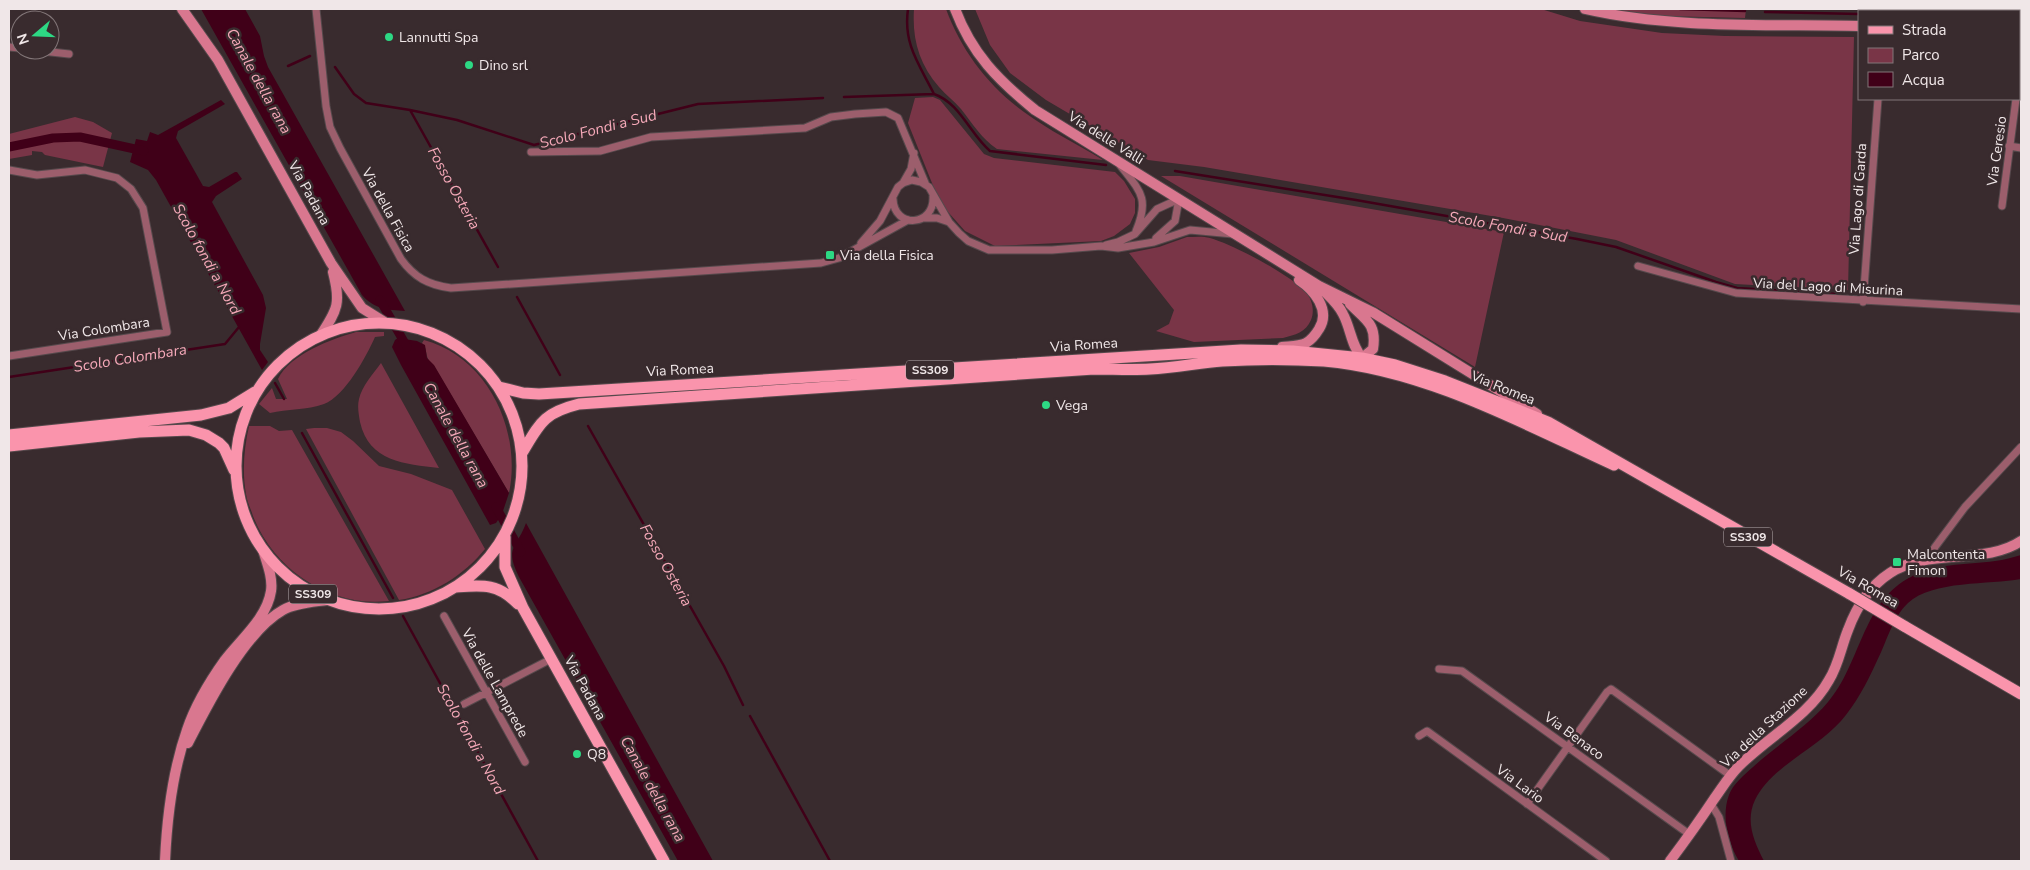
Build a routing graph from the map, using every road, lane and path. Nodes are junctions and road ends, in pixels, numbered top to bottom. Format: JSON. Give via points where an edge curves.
{"nodes":[{"id":1,"x":182,"y":9,"type":"edge"},
{"id":2,"x":316,"y":9,"type":"edge"},
{"id":3,"x":955,"y":9,"type":"edge"},
{"id":4,"x":1585,"y":9,"type":"edge"},
{"id":5,"x":1858,"y":26,"type":"edge"},
{"id":6,"x":60,"y":53,"type":"edge"},
{"id":7,"x":69,"y":54,"type":"dead end"},
{"id":8,"x":1878,"y":100,"type":"edge"},
{"id":9,"x":2016,"y":100,"type":"edge"},
{"id":10,"x":2009,"y":146,"type":"junction"},
{"id":11,"x":2021,"y":148,"type":"edge"},
{"id":12,"x":531,"y":152,"type":"dead end"},
{"id":13,"x":914,"y":153,"type":"junction"},
{"id":14,"x":1116,"y":161,"type":"junction"},
{"id":15,"x":9,"y":170,"type":"edge"},
{"id":16,"x":903,"y":183,"type":"junction"},
{"id":17,"x":926,"y":185,"type":"junction"},
{"id":18,"x":933,"y":196,"type":"junction"},
{"id":19,"x":893,"y":198,"type":"junction"},
{"id":20,"x":1179,"y":200,"type":"junction"},
{"id":21,"x":2002,"y":206,"type":"dead end"},
{"id":22,"x":923,"y":218,"type":"junction"},
{"id":23,"x":908,"y":220,"type":"junction"},
{"id":24,"x":949,"y":222,"type":"junction"},
{"id":25,"x":1135,"y":234,"type":"junction"},
{"id":26,"x":1234,"y":234,"type":"junction"},
{"id":27,"x":1140,"y":245,"type":"junction"},
{"id":28,"x":1101,"y":246,"type":"junction"},
{"id":29,"x":858,"y":247,"type":"junction"},
{"id":30,"x":1273,"y":258,"type":"junction"},
{"id":31,"x":331,"y":263,"type":"junction"},
{"id":32,"x":1638,"y":266,"type":"dead end"},
{"id":33,"x":1319,"y":286,"type":"junction"},
{"id":34,"x":1342,"y":297,"type":"junction"},
{"id":35,"x":1863,"y":302,"type":"junction"},
{"id":36,"x":2021,"y":309,"type":"edge"},
{"id":37,"x":386,"y":323,"type":"junction"},
{"id":38,"x":320,"y":336,"type":"junction"},
{"id":39,"x":1262,"y":350,"type":"junction"},
{"id":40,"x":9,"y":356,"type":"edge"},
{"id":41,"x":1362,"y":362,"type":"junction"},
{"id":42,"x":499,"y":387,"type":"junction"},
{"id":43,"x":260,"y":388,"type":"junction"},
{"id":44,"x":1548,"y":422,"type":"junction"},
{"id":45,"x":9,"y":436,"type":"edge"},
{"id":46,"x":9,"y":446,"type":"edge"},
{"id":47,"x":2021,"y":447,"type":"edge"},
{"id":48,"x":522,"y":453,"type":"junction"},
{"id":49,"x":236,"y":474,"type":"junction"},
{"id":50,"x":1646,"y":479,"type":"junction"},
{"id":51,"x":505,"y":536,"type":"junction"},
{"id":52,"x":2021,"y":541,"type":"edge"},
{"id":53,"x":263,"y":550,"type":"junction"},
{"id":54,"x":1933,"y":559,"type":"junction"},
{"id":55,"x":456,"y":587,"type":"junction"},
{"id":56,"x":328,"y":600,"type":"junction"},
{"id":57,"x":523,"y":608,"type":"junction"},
{"id":58,"x":444,"y":616,"type":"dead end"},
{"id":59,"x":551,"y":659,"type":"junction"},
{"id":60,"x":1439,"y":669,"type":"dead end"},
{"id":61,"x":486,"y":692,"type":"junction"},
{"id":62,"x":2021,"y":694,"type":"edge"},
{"id":63,"x":464,"y":704,"type":"dead end"},
{"id":64,"x":1419,"y":736,"type":"dead end"},
{"id":65,"x":1568,"y":746,"type":"junction"},
{"id":66,"x":178,"y":762,"type":"junction"},
{"id":67,"x":524,"y":762,"type":"dead end"},
{"id":68,"x":1730,"y":776,"type":"junction"},
{"id":69,"x":1527,"y":804,"type":"junction"},
{"id":70,"x":1711,"y":804,"type":"junction"},
{"id":71,"x":1690,"y":834,"type":"junction"},
{"id":72,"x":165,"y":861,"type":"edge"},
{"id":73,"x":664,"y":861,"type":"edge"},
{"id":74,"x":1606,"y":861,"type":"edge"},
{"id":75,"x":1670,"y":861,"type":"edge"},
{"id":76,"x":1731,"y":861,"type":"edge"}],
"edges":[{"from":1,"to":31,"type":"street","name":"Via Padana","via":[[223,67]]},
{"from":2,"to":29,"type":"street","name":"Via della Fisica","via":[[326,106],[334,138],[400,259],[422,280],[451,288],[821,263],[839,258]]},
{"from":3,"to":14,"type":"street","name":"Via delle Valli","via":[[971,43],[988,68],[1006,86],[1035,110]]},
{"from":4,"to":5,"type":"street","via":[[1661,21]]},
{"from":6,"to":7,"type":"street"},
{"from":8,"to":35,"type":"street","name":"Via Lago di Garda"},
{"from":9,"to":10,"type":"street","name":"Via Ceresio"},
{"from":10,"to":11,"type":"street"},
{"from":10,"to":21,"type":"street","name":"Via Ceresio"},
{"from":12,"to":13,"type":"street","via":[[600,151],[651,137],[805,128],[831,117],[886,112],[898,118]]},
{"from":13,"to":16,"type":"street","name":"Via della Fisica","via":[[911,169]]},
{"from":13,"to":17,"type":"street"},
{"from":14,"to":20,"type":"street","name":"Via delle Valli"},
{"from":14,"to":25,"type":"street","via":[[1143,199],[1142,216]]},
{"from":15,"to":40,"type":"street","name":"Via Colombara","via":[[37,175],[85,170],[117,178],[131,189],[143,208],[167,332]]},
{"from":16,"to":17,"type":"street","via":[[915,180]]},
{"from":16,"to":19,"type":"street","name":"Via della Fisica"},
{"from":17,"to":18,"type":"street"},
{"from":18,"to":22,"type":"street","via":[[932,208]]},
{"from":18,"to":24,"type":"street"},
{"from":19,"to":23,"type":"street","via":[[900,216]]},
{"from":19,"to":29,"type":"street","name":"Via della Fisica","via":[[880,221]]},
{"from":20,"to":25,"type":"street","via":[[1157,209]]},
{"from":20,"to":26,"type":"street","name":"Via delle Valli"},
{"from":20,"to":27,"type":"street","via":[[1177,216],[1169,228],[1154,240]]},
{"from":22,"to":23,"type":"street","name":"Via della Fisica"},
{"from":22,"to":24,"type":"street","name":"Via della Fisica"},
{"from":23,"to":29,"type":"street","name":"Via della Fisica"},
{"from":24,"to":28,"type":"street","via":[[968,241],[989,250]]},
{"from":25,"to":28,"type":"street"},
{"from":26,"to":27,"type":"street","via":[[1190,230]]},
{"from":26,"to":30,"type":"street","name":"Via delle Valli"},
{"from":27,"to":28,"type":"street"},
{"from":30,"to":33,"type":"street","name":"Via delle Valli"},
{"from":30,"to":39,"type":"street","name":"Via delle Valli","via":[[1320,301],[1322,324],[1306,343]]},
{"from":31,"to":37,"type":"street","name":"Via Padana","via":[[362,308]]},
{"from":31,"to":38,"type":"street","name":"Via Padana","via":[[338,302]]},
{"from":32,"to":35,"type":"street","name":"Via del Lago di Misurina","via":[[1736,293]]},
{"from":33,"to":34,"type":"street","name":"Via delle Valli"},
{"from":33,"to":41,"type":"street","name":"Via delle Valli","via":[[1344,316]]},
{"from":34,"to":41,"type":"street","name":"Via delle Valli","via":[[1367,319],[1374,331],[1372,349]]},
{"from":34,"to":44,"type":"street","name":"Via delle Valli","via":[[1374,313]]},
{"from":35,"to":36,"type":"street","name":"Via del Lago di Misurina"},
{"from":37,"to":38,"type":"main road","number":"SS309","via":[[346,327]]},
{"from":37,"to":42,"type":"main road","number":"SS309","via":[[416,328],[443,338],[468,354]]},
{"from":38,"to":43,"type":"main road","number":"SS309","via":[[292,352]]},
{"from":39,"to":41,"type":"main road","name":"Via Romea","number":"SS309"},
{"from":39,"to":42,"type":"main road","name":"Via Romea","number":"SS309","via":[[540,394]]},
{"from":41,"to":44,"type":"main road","name":"Via Romea","number":"SS309","via":[[1396,365]]},
{"from":41,"to":48,"type":"main road","name":"Via Romea","number":"SS309","via":[[1221,361],[1150,369],[579,404],[562,408],[544,418]]},
{"from":41,"to":50,"type":"main road","name":"Via Romea","number":"SS309","via":[[1462,397]]},
{"from":42,"to":48,"type":"main road","number":"SS309","via":[[514,419]]},
{"from":43,"to":45,"type":"main road","number":"SS309","via":[[234,406],[209,414]]},
{"from":43,"to":49,"type":"main road","number":"SS309","via":[[241,427]]},
{"from":44,"to":50,"type":"main road","name":"Via Romea","number":"SS309"},
{"from":46,"to":49,"type":"main road","number":"SS309","via":[[190,430],[219,443]]},
{"from":47,"to":54,"type":"street","via":[[1965,507],[1935,546]]},
{"from":48,"to":51,"type":"main road","number":"SS309","via":[[518,504]]},
{"from":49,"to":53,"type":"main road","number":"SS309","via":[[244,512]]},
{"from":50,"to":62,"type":"main road","name":"Via Romea","number":"SS309","bridge":true},
{"from":51,"to":55,"type":"main road","number":"SS309","via":[[480,570]]},
{"from":51,"to":57,"type":"main road","name":"Via Padana","via":[[505,567]]},
{"from":52,"to":54,"type":"street","name":"Via della Stazione","via":[[2005,548]]},
{"from":53,"to":56,"type":"main road","number":"SS309","via":[[290,579]]},
{"from":53,"to":66,"type":"street","via":[[271,581],[271,592],[263,613],[212,679],[187,729]]},
{"from":54,"to":68,"type":"street","name":"Via della Stazione","via":[[1898,568],[1874,586],[1850,624],[1835,669],[1821,692]]},
{"from":55,"to":56,"type":"main road","number":"SS309","via":[[427,601],[392,609],[358,608]]},
{"from":55,"to":57,"type":"main road","via":[[489,586],[502,590]]},
{"from":56,"to":66,"type":"street","via":[[284,609],[257,633],[226,673]]},
{"from":57,"to":59,"type":"main road","name":"Via Padana"},
{"from":58,"to":61,"type":"street","name":"Via delle Lamprede"},
{"from":59,"to":61,"type":"street"},
{"from":59,"to":73,"type":"main road","name":"Via Padana"},
{"from":60,"to":65,"type":"street","name":"Via Benaco","via":[[1462,671]]},
{"from":61,"to":63,"type":"street"},
{"from":61,"to":67,"type":"street","name":"Via delle Lamprede"},
{"from":64,"to":69,"type":"street","name":"Via Lario","via":[[1427,731]]},
{"from":65,"to":68,"type":"street","via":[[1611,689]]},
{"from":65,"to":69,"type":"street"},
{"from":65,"to":71,"type":"street","name":"Via Benaco"},
{"from":66,"to":72,"type":"street","via":[[168,812]]},
{"from":68,"to":70,"type":"street","name":"Via della Stazione"},
{"from":69,"to":74,"type":"street","name":"Via Lario"},
{"from":70,"to":71,"type":"street","name":"Via della Stazione"},
{"from":70,"to":76,"type":"street","via":[[1719,817]]},
{"from":71,"to":75,"type":"street","name":"Via della Stazione"}]}
